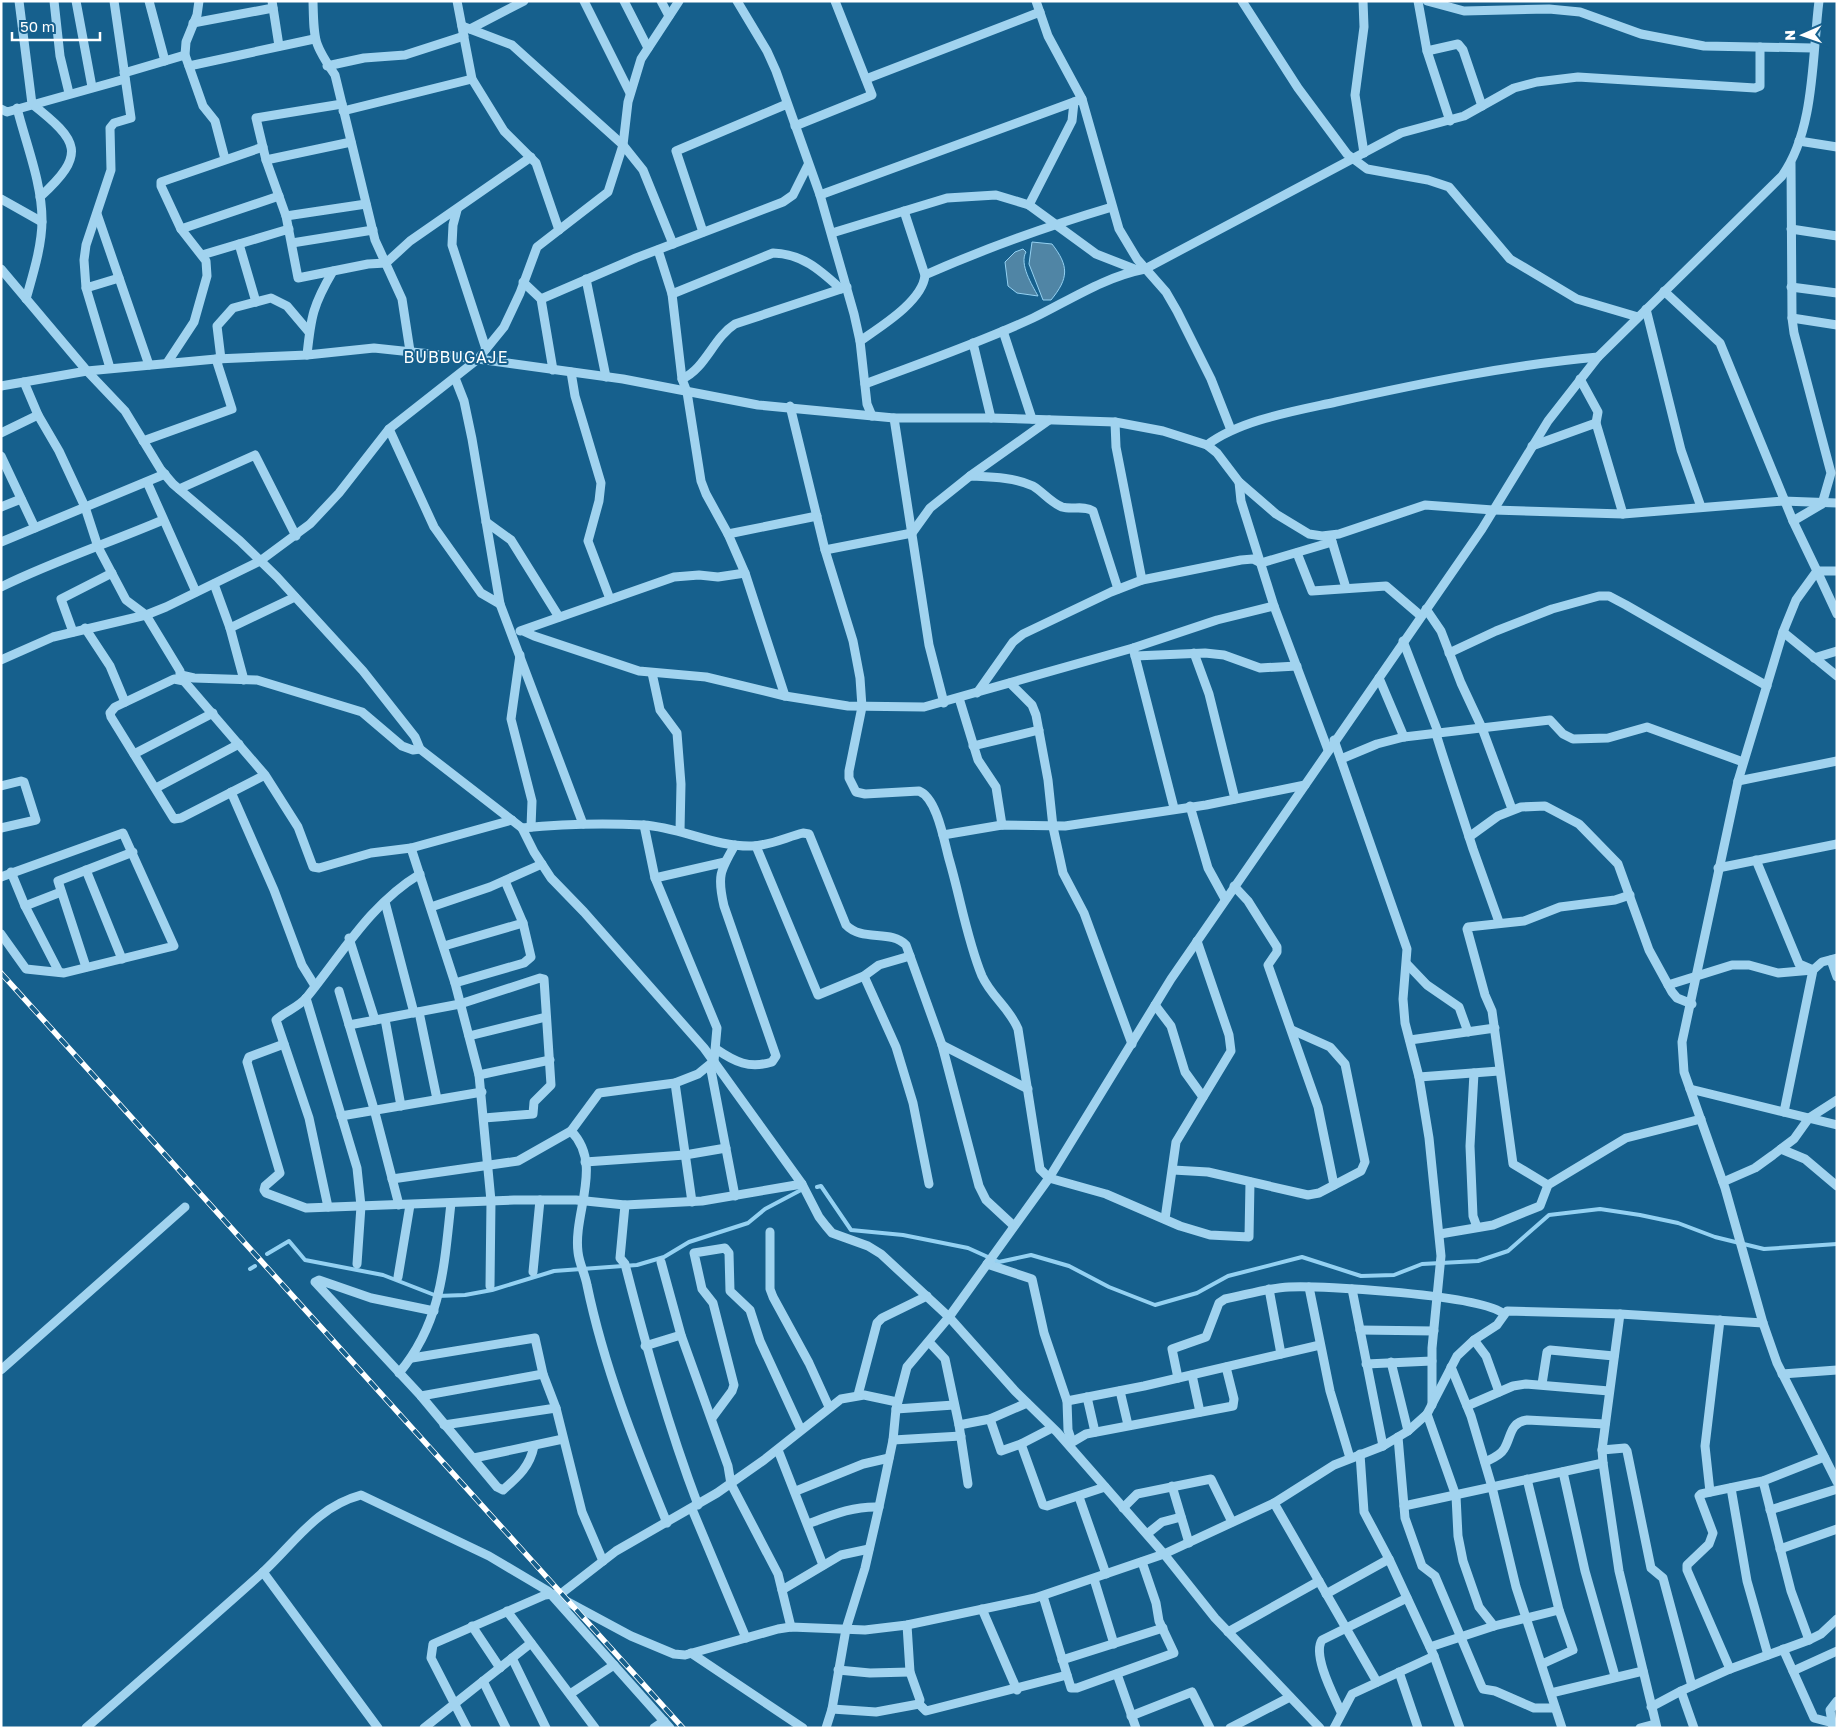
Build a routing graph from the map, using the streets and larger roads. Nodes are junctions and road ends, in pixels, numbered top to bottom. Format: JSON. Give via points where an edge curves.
{"nodes":[{"id":1,"x":19,"y":1,"type":"edge"},
{"id":2,"x":54,"y":1,"type":"edge"},
{"id":3,"x":76,"y":1,"type":"edge"},
{"id":4,"x":114,"y":1,"type":"edge"},
{"id":5,"x":149,"y":1,"type":"edge"},
{"id":6,"x":199,"y":1,"type":"edge"},
{"id":7,"x":313,"y":1,"type":"edge"},
{"id":8,"x":457,"y":1,"type":"edge"},
{"id":9,"x":524,"y":1,"type":"edge"},
{"id":10,"x":584,"y":1,"type":"edge"},
{"id":11,"x":624,"y":1,"type":"edge"},
{"id":12,"x":661,"y":1,"type":"edge"},
{"id":13,"x":679,"y":1,"type":"edge"},
{"id":14,"x":737,"y":1,"type":"edge"},
{"id":15,"x":835,"y":1,"type":"edge"},
{"id":16,"x":1036,"y":1,"type":"edge"},
{"id":17,"x":1242,"y":1,"type":"edge"},
{"id":18,"x":1363,"y":1,"type":"edge"},
{"id":19,"x":1418,"y":1,"type":"edge"},
{"id":20,"x":1427,"y":1,"type":"edge"},
{"id":21,"x":1482,"y":1,"type":"edge"},
{"id":22,"x":1550,"y":1,"type":"edge"},
{"id":23,"x":1819,"y":1,"type":"edge"},
{"id":24,"x":273,"y":5,"type":"edge"},
{"id":25,"x":1540,"y":5,"type":"edge"},
{"id":26,"x":1040,"y":12,"type":"junction"},
{"id":27,"x":1486,"y":12,"type":"junction"},
{"id":28,"x":669,"y":16,"type":"junction"},
{"id":29,"x":193,"y":23,"type":"junction"},
{"id":30,"x":465,"y":30,"type":"junction"},
{"id":31,"x":314,"y":39,"type":"junction"},
{"id":32,"x":279,"y":46,"type":"junction"},
{"id":33,"x":1760,"y":47,"type":"junction"},
{"id":34,"x":648,"y":48,"type":"junction"},
{"id":35,"x":1813,"y":48,"type":"junction"},
{"id":36,"x":1426,"y":51,"type":"junction"},
{"id":37,"x":185,"y":55,"type":"junction"},
{"id":38,"x":165,"y":61,"type":"junction"},
{"id":39,"x":189,"y":66,"type":"junction"},
{"id":40,"x":326,"y":66,"type":"junction"},
{"id":41,"x":124,"y":76,"type":"junction"},
{"id":42,"x":472,"y":79,"type":"junction"},
{"id":43,"x":866,"y":79,"type":"junction"},
{"id":44,"x":92,"y":87,"type":"junction"},
{"id":45,"x":69,"y":93,"type":"junction"},
{"id":46,"x":630,"y":93,"type":"junction"},
{"id":47,"x":1078,"y":100,"type":"junction"},
{"id":48,"x":32,"y":104,"type":"junction"},
{"id":49,"x":787,"y":104,"type":"junction"},
{"id":50,"x":1482,"y":106,"type":"junction"},
{"id":51,"x":17,"y":108,"type":"junction"},
{"id":52,"x":343,"y":108,"type":"junction"},
{"id":53,"x":1,"y":109,"type":"edge"},
{"id":54,"x":1450,"y":121,"type":"junction"},
{"id":55,"x":795,"y":126,"type":"junction"},
{"id":56,"x":1799,"y":141,"type":"junction"},
{"id":57,"x":351,"y":142,"type":"junction"},
{"id":58,"x":623,"y":145,"type":"junction"},
{"id":59,"x":263,"y":147,"type":"junction"},
{"id":60,"x":1837,"y":147,"type":"edge"},
{"id":61,"x":1364,"y":152,"type":"junction"},
{"id":62,"x":531,"y":157,"type":"junction"},
{"id":63,"x":225,"y":159,"type":"junction"},
{"id":64,"x":1353,"y":159,"type":"junction"},
{"id":65,"x":266,"y":160,"type":"junction"},
{"id":66,"x":1791,"y":163,"type":"junction"},
{"id":67,"x":808,"y":165,"type":"junction"},
{"id":68,"x":820,"y":195,"type":"junction"},
{"id":69,"x":279,"y":196,"type":"junction"},
{"id":70,"x":40,"y":197,"type":"junction"},
{"id":71,"x":1,"y":199,"type":"edge"},
{"id":72,"x":366,"y":204,"type":"junction"},
{"id":73,"x":1029,"y":205,"type":"junction"},
{"id":74,"x":1112,"y":207,"type":"junction"},
{"id":75,"x":457,"y":210,"type":"junction"},
{"id":76,"x":904,"y":211,"type":"junction"},
{"id":77,"x":97,"y":214,"type":"junction"},
{"id":78,"x":286,"y":216,"type":"junction"},
{"id":79,"x":42,"y":222,"type":"junction"},
{"id":80,"x":1055,"y":224,"type":"junction"},
{"id":81,"x":181,"y":229,"type":"junction"},
{"id":82,"x":289,"y":229,"type":"junction"},
{"id":83,"x":1791,"y":229,"type":"junction"},
{"id":84,"x":372,"y":230,"type":"junction"},
{"id":85,"x":559,"y":230,"type":"junction"},
{"id":86,"x":704,"y":232,"type":"junction"},
{"id":87,"x":832,"y":233,"type":"junction"},
{"id":88,"x":1837,"y":236,"type":"edge"},
{"id":89,"x":292,"y":243,"type":"junction"},
{"id":90,"x":239,"y":244,"type":"junction"},
{"id":91,"x":672,"y":244,"type":"junction"},
{"id":92,"x":658,"y":250,"type":"junction"},
{"id":93,"x":202,"y":255,"type":"junction"},
{"id":94,"x":386,"y":263,"type":"junction"},
{"id":95,"x":1,"y":269,"type":"edge"},
{"id":96,"x":1141,"y":269,"type":"junction"},
{"id":97,"x":332,"y":271,"type":"junction"},
{"id":98,"x":925,"y":275,"type":"junction"},
{"id":99,"x":119,"y":278,"type":"junction"},
{"id":100,"x":586,"y":279,"type":"junction"},
{"id":101,"x":523,"y":282,"type":"junction"},
{"id":102,"x":1790,"y":287,"type":"junction"},
{"id":103,"x":86,"y":288,"type":"junction"},
{"id":104,"x":844,"y":288,"type":"junction"},
{"id":105,"x":1664,"y":291,"type":"junction"},
{"id":106,"x":1837,"y":293,"type":"edge"},
{"id":107,"x":672,"y":294,"type":"junction"},
{"id":108,"x":26,"y":299,"type":"junction"},
{"id":109,"x":541,"y":299,"type":"junction"},
{"id":110,"x":256,"y":302,"type":"junction"},
{"id":111,"x":1646,"y":309,"type":"junction"},
{"id":112,"x":1638,"y":317,"type":"junction"},
{"id":113,"x":1792,"y":318,"type":"junction"},
{"id":114,"x":1837,"y":324,"type":"edge"},
{"id":115,"x":1003,"y":331,"type":"junction"},
{"id":116,"x":309,"y":332,"type":"junction"},
{"id":117,"x":860,"y":341,"type":"junction"},
{"id":118,"x":973,"y":343,"type":"junction"},
{"id":119,"x":486,"y":349,"type":"junction"},
{"id":120,"x":410,"y":351,"type":"junction"},
{"id":121,"x":307,"y":355,"type":"junction"},
{"id":122,"x":1598,"y":358,"type":"junction"},
{"id":123,"x":218,"y":359,"type":"junction"},
{"id":124,"x":478,"y":359,"type":"junction"},
{"id":125,"x":167,"y":363,"type":"junction"},
{"id":126,"x":149,"y":365,"type":"junction"},
{"id":127,"x":110,"y":368,"type":"junction"},
{"id":128,"x":87,"y":370,"type":"junction"},
{"id":129,"x":553,"y":370,"type":"junction"},
{"id":130,"x":571,"y":372,"type":"junction"},
{"id":131,"x":606,"y":377,"type":"junction"},
{"id":132,"x":456,"y":378,"type":"junction"},
{"id":133,"x":682,"y":379,"type":"junction"},
{"id":134,"x":1580,"y":379,"type":"junction"},
{"id":135,"x":24,"y":382,"type":"junction"},
{"id":136,"x":865,"y":384,"type":"junction"},
{"id":137,"x":1,"y":386,"type":"edge"},
{"id":138,"x":687,"y":392,"type":"junction"},
{"id":139,"x":790,"y":406,"type":"junction"},
{"id":140,"x":38,"y":415,"type":"junction"},
{"id":141,"x":872,"y":416,"type":"junction"},
{"id":142,"x":894,"y":418,"type":"junction"},
{"id":143,"x":991,"y":418,"type":"junction"},
{"id":144,"x":1032,"y":420,"type":"junction"},
{"id":145,"x":1050,"y":420,"type":"junction"},
{"id":146,"x":1115,"y":422,"type":"junction"},
{"id":147,"x":1596,"y":423,"type":"junction"},
{"id":148,"x":389,"y":429,"type":"junction"},
{"id":149,"x":1231,"y":430,"type":"junction"},
{"id":150,"x":1,"y":433,"type":"edge"},
{"id":151,"x":143,"y":441,"type":"junction"},
{"id":152,"x":1207,"y":445,"type":"junction"},
{"id":153,"x":1532,"y":446,"type":"junction"},
{"id":154,"x":1,"y":456,"type":"edge"},
{"id":155,"x":4,"y":471,"type":"edge"},
{"id":156,"x":165,"y":474,"type":"junction"},
{"id":157,"x":970,"y":476,"type":"junction"},
{"id":158,"x":147,"y":482,"type":"junction"},
{"id":159,"x":1239,"y":482,"type":"junction"},
{"id":160,"x":179,"y":489,"type":"junction"},
{"id":161,"x":21,"y":499,"type":"junction"},
{"id":162,"x":1783,"y":501,"type":"junction"},
{"id":163,"x":1837,"y":503,"type":"edge"},
{"id":164,"x":1822,"y":504,"type":"junction"},
{"id":165,"x":85,"y":507,"type":"junction"},
{"id":166,"x":1701,"y":507,"type":"junction"},
{"id":167,"x":1,"y":508,"type":"edge"},
{"id":168,"x":1493,"y":510,"type":"junction"},
{"id":169,"x":1623,"y":514,"type":"junction"},
{"id":170,"x":817,"y":516,"type":"junction"},
{"id":171,"x":163,"y":520,"type":"junction"},
{"id":172,"x":1793,"y":521,"type":"junction"},
{"id":173,"x":486,"y":522,"type":"junction"},
{"id":174,"x":35,"y":528,"type":"junction"},
{"id":175,"x":912,"y":533,"type":"junction"},
{"id":176,"x":728,"y":534,"type":"junction"},
{"id":177,"x":296,"y":536,"type":"junction"},
{"id":178,"x":1331,"y":539,"type":"junction"},
{"id":179,"x":1,"y":542,"type":"edge"},
{"id":180,"x":98,"y":547,"type":"junction"},
{"id":181,"x":825,"y":550,"type":"junction"},
{"id":182,"x":1297,"y":553,"type":"junction"},
{"id":183,"x":260,"y":561,"type":"junction"},
{"id":184,"x":1261,"y":563,"type":"junction"},
{"id":185,"x":1817,"y":571,"type":"junction"},
{"id":186,"x":1837,"y":571,"type":"edge"},
{"id":187,"x":112,"y":573,"type":"junction"},
{"id":188,"x":745,"y":573,"type":"junction"},
{"id":189,"x":1142,"y":580,"type":"junction"},
{"id":190,"x":214,"y":584,"type":"junction"},
{"id":191,"x":1,"y":587,"type":"edge"},
{"id":192,"x":1346,"y":588,"type":"junction"},
{"id":193,"x":1118,"y":589,"type":"junction"},
{"id":194,"x":196,"y":592,"type":"junction"},
{"id":195,"x":295,"y":597,"type":"junction"},
{"id":196,"x":610,"y":599,"type":"junction"},
{"id":197,"x":500,"y":604,"type":"junction"},
{"id":198,"x":1274,"y":606,"type":"junction"},
{"id":199,"x":1423,"y":612,"type":"junction"},
{"id":200,"x":1837,"y":614,"type":"edge"},
{"id":201,"x":146,"y":615,"type":"junction"},
{"id":202,"x":559,"y":618,"type":"junction"},
{"id":203,"x":86,"y":628,"type":"junction"},
{"id":204,"x":230,"y":628,"type":"junction"},
{"id":205,"x":523,"y":631,"type":"junction"},
{"id":206,"x":73,"y":632,"type":"junction"},
{"id":207,"x":1783,"y":632,"type":"junction"},
{"id":208,"x":512,"y":633,"type":"junction"},
{"id":209,"x":1403,"y":641,"type":"junction"},
{"id":210,"x":1134,"y":652,"type":"junction"},
{"id":211,"x":1837,"y":652,"type":"edge"},
{"id":212,"x":1194,"y":653,"type":"junction"},
{"id":213,"x":1449,"y":653,"type":"junction"},
{"id":214,"x":520,"y":655,"type":"junction"},
{"id":215,"x":1814,"y":658,"type":"junction"},
{"id":216,"x":1,"y":660,"type":"edge"},
{"id":217,"x":1297,"y":666,"type":"junction"},
{"id":218,"x":652,"y":673,"type":"junction"},
{"id":219,"x":1837,"y":676,"type":"edge"},
{"id":220,"x":180,"y":677,"type":"junction"},
{"id":221,"x":1379,"y":678,"type":"junction"},
{"id":222,"x":244,"y":680,"type":"junction"},
{"id":223,"x":1010,"y":683,"type":"junction"},
{"id":224,"x":1767,"y":686,"type":"junction"},
{"id":225,"x":978,"y":693,"type":"junction"},
{"id":226,"x":785,"y":696,"type":"junction"},
{"id":227,"x":959,"y":698,"type":"junction"},
{"id":228,"x":125,"y":702,"type":"junction"},
{"id":229,"x":944,"y":703,"type":"junction"},
{"id":230,"x":862,"y":707,"type":"junction"},
{"id":231,"x":213,"y":713,"type":"junction"},
{"id":232,"x":1482,"y":728,"type":"junction"},
{"id":233,"x":1039,"y":730,"type":"junction"},
{"id":234,"x":1438,"y":732,"type":"junction"},
{"id":235,"x":1404,"y":737,"type":"junction"},
{"id":236,"x":1334,"y":740,"type":"junction"},
{"id":237,"x":238,"y":744,"type":"junction"},
{"id":238,"x":973,"y":746,"type":"junction"},
{"id":239,"x":420,"y":749,"type":"junction"},
{"id":240,"x":1328,"y":750,"type":"junction"},
{"id":241,"x":134,"y":754,"type":"junction"},
{"id":242,"x":1341,"y":759,"type":"junction"},
{"id":243,"x":1837,"y":761,"type":"edge"},
{"id":244,"x":1744,"y":762,"type":"junction"},
{"id":245,"x":265,"y":775,"type":"junction"},
{"id":246,"x":1738,"y":781,"type":"junction"},
{"id":247,"x":1305,"y":785,"type":"junction"},
{"id":248,"x":1,"y":786,"type":"edge"},
{"id":249,"x":156,"y":788,"type":"junction"},
{"id":250,"x":231,"y":792,"type":"junction"},
{"id":251,"x":1235,"y":799,"type":"junction"},
{"id":252,"x":1190,"y":806,"type":"junction"},
{"id":253,"x":1174,"y":808,"type":"junction"},
{"id":254,"x":1512,"y":809,"type":"junction"},
{"id":255,"x":512,"y":820,"type":"junction"},
{"id":256,"x":583,"y":824,"type":"junction"},
{"id":257,"x":644,"y":825,"type":"junction"},
{"id":258,"x":1002,"y":825,"type":"junction"},
{"id":259,"x":526,"y":827,"type":"junction"},
{"id":260,"x":1053,"y":827,"type":"junction"},
{"id":261,"x":1,"y":828,"type":"edge"},
{"id":262,"x":680,"y":831,"type":"junction"},
{"id":263,"x":943,"y":835,"type":"junction"},
{"id":264,"x":1469,"y":837,"type":"junction"},
{"id":265,"x":1837,"y":844,"type":"edge"},
{"id":266,"x":735,"y":845,"type":"junction"},
{"id":267,"x":756,"y":846,"type":"junction"},
{"id":268,"x":411,"y":848,"type":"junction"},
{"id":269,"x":133,"y":852,"type":"junction"},
{"id":270,"x":1756,"y":860,"type":"junction"},
{"id":271,"x":725,"y":862,"type":"junction"},
{"id":272,"x":542,"y":864,"type":"junction"},
{"id":273,"x":1718,"y":868,"type":"junction"},
{"id":274,"x":86,"y":870,"type":"junction"},
{"id":275,"x":11,"y":872,"type":"junction"},
{"id":276,"x":420,"y":874,"type":"junction"},
{"id":277,"x":1,"y":876,"type":"edge"},
{"id":278,"x":655,"y":878,"type":"junction"},
{"id":279,"x":505,"y":881,"type":"junction"},
{"id":280,"x":1234,"y":886,"type":"junction"},
{"id":281,"x":61,"y":892,"type":"junction"},
{"id":282,"x":1630,"y":895,"type":"junction"},
{"id":283,"x":1225,"y":899,"type":"junction"},
{"id":284,"x":385,"y":902,"type":"junction"},
{"id":285,"x":25,"y":906,"type":"junction"},
{"id":286,"x":431,"y":907,"type":"junction"},
{"id":287,"x":1499,"y":922,"type":"junction"},
{"id":288,"x":523,"y":923,"type":"junction"},
{"id":289,"x":1,"y":934,"type":"edge"},
{"id":290,"x":349,"y":938,"type":"junction"},
{"id":291,"x":1197,"y":941,"type":"junction"},
{"id":292,"x":444,"y":946,"type":"junction"},
{"id":293,"x":910,"y":956,"type":"junction"},
{"id":294,"x":122,"y":959,"type":"junction"},
{"id":295,"x":1834,"y":959,"type":"edge"},
{"id":296,"x":1407,"y":964,"type":"junction"},
{"id":297,"x":86,"y":967,"type":"junction"},
{"id":298,"x":1813,"y":970,"type":"junction"},
{"id":299,"x":59,"y":972,"type":"junction"},
{"id":300,"x":864,"y":976,"type":"junction"},
{"id":301,"x":1697,"y":976,"type":"junction"},
{"id":302,"x":1837,"y":977,"type":"edge"},
{"id":303,"x":455,"y":983,"type":"junction"},
{"id":304,"x":1668,"y":985,"type":"junction"},
{"id":305,"x":315,"y":986,"type":"junction"},
{"id":306,"x":339,"y":991,"type":"dead end"},
{"id":307,"x":306,"y":998,"type":"junction"},
{"id":308,"x":460,"y":1004,"type":"junction"},
{"id":309,"x":1692,"y":1004,"type":"junction"},
{"id":310,"x":1155,"y":1005,"type":"junction"},
{"id":311,"x":416,"y":1012,"type":"junction"},
{"id":312,"x":546,"y":1017,"type":"junction"},
{"id":313,"x":385,"y":1019,"type":"junction"},
{"id":314,"x":375,"y":1020,"type":"junction"},
{"id":315,"x":349,"y":1025,"type":"junction"},
{"id":316,"x":1495,"y":1028,"type":"junction"},
{"id":317,"x":1292,"y":1030,"type":"junction"},
{"id":318,"x":1468,"y":1032,"type":"junction"},
{"id":319,"x":469,"y":1036,"type":"junction"},
{"id":320,"x":1410,"y":1040,"type":"junction"},
{"id":321,"x":284,"y":1044,"type":"junction"},
{"id":322,"x":1132,"y":1044,"type":"junction"},
{"id":323,"x":942,"y":1045,"type":"junction"},
{"id":324,"x":716,"y":1049,"type":"junction"},
{"id":325,"x":550,"y":1060,"type":"junction"},
{"id":326,"x":712,"y":1063,"type":"junction"},
{"id":327,"x":1499,"y":1071,"type":"junction"},
{"id":328,"x":1474,"y":1073,"type":"junction"},
{"id":329,"x":479,"y":1075,"type":"junction"},
{"id":330,"x":1419,"y":1077,"type":"junction"},
{"id":331,"x":675,"y":1083,"type":"junction"},
{"id":332,"x":1028,"y":1089,"type":"junction"},
{"id":333,"x":1690,"y":1089,"type":"junction"},
{"id":334,"x":482,"y":1092,"type":"junction"},
{"id":335,"x":1203,"y":1097,"type":"junction"},
{"id":336,"x":437,"y":1099,"type":"junction"},
{"id":337,"x":1837,"y":1100,"type":"edge"},
{"id":338,"x":401,"y":1106,"type":"junction"},
{"id":339,"x":374,"y":1109,"type":"junction"},
{"id":340,"x":1784,"y":1112,"type":"junction"},
{"id":341,"x":341,"y":1116,"type":"junction"},
{"id":342,"x":484,"y":1118,"type":"junction"},
{"id":343,"x":1810,"y":1118,"type":"junction"},
{"id":344,"x":1701,"y":1119,"type":"junction"},
{"id":345,"x":1837,"y":1124,"type":"edge"},
{"id":346,"x":571,"y":1131,"type":"junction"},
{"id":347,"x":726,"y":1148,"type":"junction"},
{"id":348,"x":1781,"y":1149,"type":"junction"},
{"id":349,"x":685,"y":1155,"type":"junction"},
{"id":350,"x":585,"y":1162,"type":"junction"},
{"id":351,"x":488,"y":1166,"type":"junction"},
{"id":352,"x":1173,"y":1170,"type":"junction"},
{"id":353,"x":1049,"y":1178,"type":"junction"},
{"id":354,"x":392,"y":1179,"type":"junction"},
{"id":355,"x":1250,"y":1182,"type":"junction"},
{"id":356,"x":1723,"y":1182,"type":"junction"},
{"id":357,"x":802,"y":1184,"type":"junction"},
{"id":358,"x":929,"y":1184,"type":"dead end"},
{"id":359,"x":1548,"y":1184,"type":"junction"},
{"id":360,"x":1334,"y":1185,"type":"junction"},
{"id":361,"x":1837,"y":1186,"type":"edge"},
{"id":362,"x":735,"y":1196,"type":"junction"},
{"id":363,"x":540,"y":1200,"type":"junction"},
{"id":364,"x":491,"y":1201,"type":"junction"},
{"id":365,"x":584,"y":1201,"type":"junction"},
{"id":366,"x":692,"y":1202,"type":"junction"},
{"id":367,"x":451,"y":1203,"type":"junction"},
{"id":368,"x":399,"y":1205,"type":"junction"},
{"id":369,"x":410,"y":1205,"type":"junction"},
{"id":370,"x":625,"y":1205,"type":"junction"},
{"id":371,"x":361,"y":1206,"type":"junction"},
{"id":372,"x":185,"y":1207,"type":"dead end"},
{"id":373,"x":328,"y":1207,"type":"junction"},
{"id":374,"x":1165,"y":1219,"type":"junction"},
{"id":375,"x":1014,"y":1226,"type":"junction"},
{"id":376,"x":1477,"y":1227,"type":"junction"},
{"id":377,"x":770,"y":1232,"type":"dead end"},
{"id":378,"x":1440,"y":1234,"type":"junction"},
{"id":379,"x":661,"y":1262,"type":"dead end"},
{"id":380,"x":357,"y":1264,"type":"dead end"},
{"id":381,"x":986,"y":1264,"type":"junction"},
{"id":382,"x":533,"y":1272,"type":"dead end"},
{"id":383,"x":398,"y":1277,"type":"dead end"},
{"id":384,"x":490,"y":1286,"type":"dead end"},
{"id":385,"x":1309,"y":1287,"type":"junction"},
{"id":386,"x":1352,"y":1289,"type":"junction"},
{"id":387,"x":1268,"y":1290,"type":"junction"},
{"id":388,"x":927,"y":1296,"type":"junction"},
{"id":389,"x":1437,"y":1297,"type":"junction"},
{"id":390,"x":434,"y":1311,"type":"junction"},
{"id":391,"x":1504,"y":1314,"type":"junction"},
{"id":392,"x":1620,"y":1314,"type":"junction"},
{"id":393,"x":949,"y":1317,"type":"junction"},
{"id":394,"x":1720,"y":1320,"type":"junction"},
{"id":395,"x":1763,"y":1323,"type":"junction"},
{"id":396,"x":1360,"y":1330,"type":"junction"},
{"id":397,"x":1434,"y":1331,"type":"junction"},
{"id":398,"x":681,"y":1335,"type":"junction"},
{"id":399,"x":1474,"y":1340,"type":"junction"},
{"id":400,"x":929,"y":1342,"type":"junction"},
{"id":401,"x":1320,"y":1345,"type":"junction"},
{"id":402,"x":644,"y":1346,"type":"junction"},
{"id":403,"x":1280,"y":1354,"type":"junction"},
{"id":404,"x":1614,"y":1356,"type":"junction"},
{"id":405,"x":412,"y":1358,"type":"junction"},
{"id":406,"x":1432,"y":1361,"type":"junction"},
{"id":407,"x":1391,"y":1362,"type":"junction"},
{"id":408,"x":1366,"y":1364,"type":"junction"},
{"id":409,"x":1451,"y":1366,"type":"junction"},
{"id":410,"x":1226,"y":1367,"type":"junction"},
{"id":411,"x":1,"y":1370,"type":"edge"},
{"id":412,"x":1837,"y":1370,"type":"edge"},
{"id":413,"x":399,"y":1373,"type":"junction"},
{"id":414,"x":543,"y":1374,"type":"junction"},
{"id":415,"x":1782,"y":1374,"type":"junction"},
{"id":416,"x":1192,"y":1375,"type":"junction"},
{"id":417,"x":1178,"y":1378,"type":"junction"},
{"id":418,"x":1542,"y":1384,"type":"junction"},
{"id":419,"x":1120,"y":1391,"type":"junction"},
{"id":420,"x":1609,"y":1391,"type":"junction"},
{"id":421,"x":1500,"y":1392,"type":"junction"},
{"id":422,"x":858,"y":1395,"type":"junction"},
{"id":423,"x":421,"y":1396,"type":"junction"},
{"id":424,"x":1087,"y":1397,"type":"junction"},
{"id":425,"x":1066,"y":1401,"type":"junction"},
{"id":426,"x":1027,"y":1403,"type":"junction"},
{"id":427,"x":954,"y":1405,"type":"junction"},
{"id":428,"x":1432,"y":1405,"type":"junction"},
{"id":429,"x":897,"y":1406,"type":"junction"},
{"id":430,"x":1467,"y":1406,"type":"junction"},
{"id":431,"x":829,"y":1407,"type":"junction"},
{"id":432,"x":556,"y":1408,"type":"junction"},
{"id":433,"x":1200,"y":1412,"type":"junction"},
{"id":434,"x":1427,"y":1414,"type":"junction"},
{"id":435,"x":712,"y":1418,"type":"junction"},
{"id":436,"x":990,"y":1419,"type":"junction"},
{"id":437,"x":1605,"y":1424,"type":"junction"},
{"id":438,"x":444,"y":1425,"type":"junction"},
{"id":439,"x":959,"y":1425,"type":"junction"},
{"id":440,"x":1128,"y":1425,"type":"junction"},
{"id":441,"x":1052,"y":1428,"type":"junction"},
{"id":442,"x":801,"y":1430,"type":"junction"},
{"id":443,"x":1408,"y":1430,"type":"junction"},
{"id":444,"x":1095,"y":1432,"type":"junction"},
{"id":445,"x":961,"y":1436,"type":"junction"},
{"id":446,"x":1398,"y":1437,"type":"junction"},
{"id":447,"x":564,"y":1439,"type":"junction"},
{"id":448,"x":893,"y":1440,"type":"junction"},
{"id":449,"x":1022,"y":1444,"type":"junction"},
{"id":450,"x":1070,"y":1444,"type":"junction"},
{"id":451,"x":534,"y":1446,"type":"junction"},
{"id":452,"x":1383,"y":1446,"type":"junction"},
{"id":453,"x":778,"y":1450,"type":"junction"},
{"id":454,"x":1602,"y":1450,"type":"junction"},
{"id":455,"x":1360,"y":1454,"type":"junction"},
{"id":456,"x":1824,"y":1457,"type":"junction"},
{"id":457,"x":474,"y":1458,"type":"junction"},
{"id":458,"x":889,"y":1458,"type":"junction"},
{"id":459,"x":1350,"y":1458,"type":"junction"},
{"id":460,"x":1485,"y":1462,"type":"junction"},
{"id":461,"x":1603,"y":1464,"type":"junction"},
{"id":462,"x":1834,"y":1468,"type":"edge"},
{"id":463,"x":1564,"y":1472,"type":"junction"},
{"id":464,"x":1527,"y":1479,"type":"junction"},
{"id":465,"x":1763,"y":1482,"type":"junction"},
{"id":466,"x":1837,"y":1482,"type":"edge"},
{"id":467,"x":731,"y":1484,"type":"junction"},
{"id":468,"x":968,"y":1484,"type":"dead end"},
{"id":469,"x":1172,"y":1486,"type":"junction"},
{"id":470,"x":1105,"y":1487,"type":"junction"},
{"id":471,"x":1492,"y":1487,"type":"junction"},
{"id":472,"x":1731,"y":1488,"type":"junction"},
{"id":473,"x":1837,"y":1488,"type":"edge"},
{"id":474,"x":796,"y":1492,"type":"junction"},
{"id":475,"x":1710,"y":1492,"type":"junction"},
{"id":476,"x":1079,"y":1496,"type":"junction"},
{"id":477,"x":1456,"y":1496,"type":"junction"},
{"id":478,"x":1274,"y":1503,"type":"junction"},
{"id":479,"x":1404,"y":1506,"type":"junction"},
{"id":480,"x":695,"y":1507,"type":"junction"},
{"id":481,"x":879,"y":1507,"type":"junction"},
{"id":482,"x":1124,"y":1508,"type":"junction"},
{"id":483,"x":1770,"y":1510,"type":"junction"},
{"id":484,"x":1181,"y":1517,"type":"junction"},
{"id":485,"x":1232,"y":1522,"type":"junction"},
{"id":486,"x":666,"y":1523,"type":"junction"},
{"id":487,"x":808,"y":1524,"type":"junction"},
{"id":488,"x":1837,"y":1529,"type":"edge"},
{"id":489,"x":1147,"y":1534,"type":"junction"},
{"id":490,"x":1189,"y":1543,"type":"junction"},
{"id":491,"x":869,"y":1549,"type":"junction"},
{"id":492,"x":1780,"y":1549,"type":"junction"},
{"id":493,"x":1164,"y":1554,"type":"junction"},
{"id":494,"x":1389,"y":1559,"type":"junction"},
{"id":495,"x":603,"y":1561,"type":"junction"},
{"id":496,"x":1142,"y":1562,"type":"junction"},
{"id":497,"x":823,"y":1565,"type":"junction"},
{"id":498,"x":263,"y":1572,"type":"junction"},
{"id":499,"x":1106,"y":1574,"type":"junction"},
{"id":500,"x":1094,"y":1578,"type":"junction"},
{"id":501,"x":1319,"y":1581,"type":"junction"},
{"id":502,"x":782,"y":1590,"type":"junction"},
{"id":503,"x":1326,"y":1594,"type":"junction"},
{"id":504,"x":554,"y":1595,"type":"junction"},
{"id":505,"x":1042,"y":1596,"type":"junction"},
{"id":506,"x":1406,"y":1598,"type":"junction"},
{"id":507,"x":982,"y":1609,"type":"junction"},
{"id":508,"x":1559,"y":1610,"type":"junction"},
{"id":509,"x":507,"y":1611,"type":"junction"},
{"id":510,"x":1527,"y":1618,"type":"junction"},
{"id":511,"x":1837,"y":1620,"type":"edge"},
{"id":512,"x":907,"y":1625,"type":"junction"},
{"id":513,"x":472,"y":1626,"type":"junction"},
{"id":514,"x":1494,"y":1626,"type":"junction"},
{"id":515,"x":791,"y":1627,"type":"junction"},
{"id":516,"x":1162,"y":1628,"type":"junction"},
{"id":517,"x":1346,"y":1628,"type":"junction"},
{"id":518,"x":846,"y":1629,"type":"junction"},
{"id":519,"x":1228,"y":1632,"type":"junction"},
{"id":520,"x":1462,"y":1636,"type":"junction"},
{"id":521,"x":746,"y":1638,"type":"junction"},
{"id":522,"x":1809,"y":1640,"type":"junction"},
{"id":523,"x":531,"y":1644,"type":"junction"},
{"id":524,"x":1114,"y":1644,"type":"junction"},
{"id":525,"x":1783,"y":1649,"type":"junction"},
{"id":526,"x":1837,"y":1651,"type":"edge"},
{"id":527,"x":1431,"y":1652,"type":"junction"},
{"id":528,"x":691,"y":1653,"type":"junction"},
{"id":529,"x":1768,"y":1655,"type":"junction"},
{"id":530,"x":512,"y":1658,"type":"junction"},
{"id":531,"x":1062,"y":1660,"type":"junction"},
{"id":532,"x":1542,"y":1664,"type":"junction"},
{"id":533,"x":614,"y":1665,"type":"junction"},
{"id":534,"x":500,"y":1668,"type":"junction"},
{"id":535,"x":838,"y":1670,"type":"junction"},
{"id":536,"x":1730,"y":1670,"type":"junction"},
{"id":537,"x":1643,"y":1671,"type":"junction"},
{"id":538,"x":1793,"y":1671,"type":"junction"},
{"id":539,"x":910,"y":1672,"type":"junction"},
{"id":540,"x":1399,"y":1672,"type":"junction"},
{"id":541,"x":1117,"y":1674,"type":"junction"},
{"id":542,"x":1067,"y":1675,"type":"junction"},
{"id":543,"x":1615,"y":1676,"type":"junction"},
{"id":544,"x":483,"y":1681,"type":"junction"},
{"id":545,"x":1377,"y":1682,"type":"junction"},
{"id":546,"x":1692,"y":1686,"type":"junction"},
{"id":547,"x":1017,"y":1690,"type":"junction"},
{"id":548,"x":1681,"y":1691,"type":"junction"},
{"id":549,"x":1551,"y":1693,"type":"junction"},
{"id":550,"x":570,"y":1694,"type":"junction"},
{"id":551,"x":1290,"y":1697,"type":"junction"},
{"id":552,"x":1837,"y":1701,"type":"edge"},
{"id":553,"x":455,"y":1704,"type":"junction"},
{"id":554,"x":918,"y":1704,"type":"junction"},
{"id":555,"x":1651,"y":1707,"type":"junction"},
{"id":556,"x":1555,"y":1708,"type":"junction"},
{"id":557,"x":832,"y":1709,"type":"junction"},
{"id":558,"x":1341,"y":1712,"type":"junction"},
{"id":559,"x":1131,"y":1716,"type":"junction"},
{"id":560,"x":667,"y":1724,"type":"edge"},
{"id":561,"x":1656,"y":1726,"type":"edge"},
{"id":562,"x":1833,"y":1726,"type":"edge"},
{"id":563,"x":425,"y":1727,"type":"edge"},
{"id":564,"x":1208,"y":1727,"type":"edge"},
{"id":565,"x":86,"y":1728,"type":"edge"},
{"id":566,"x":378,"y":1728,"type":"edge"},
{"id":567,"x":467,"y":1728,"type":"edge"},
{"id":568,"x":506,"y":1728,"type":"edge"},
{"id":569,"x":546,"y":1728,"type":"edge"},
{"id":570,"x":595,"y":1728,"type":"edge"},
{"id":571,"x":654,"y":1728,"type":"edge"},
{"id":572,"x":803,"y":1728,"type":"edge"},
{"id":573,"x":826,"y":1728,"type":"edge"},
{"id":574,"x":1136,"y":1728,"type":"edge"},
{"id":575,"x":1230,"y":1728,"type":"edge"},
{"id":576,"x":1320,"y":1728,"type":"edge"},
{"id":577,"x":1334,"y":1728,"type":"edge"},
{"id":578,"x":1418,"y":1728,"type":"edge"},
{"id":579,"x":1460,"y":1728,"type":"edge"},
{"id":580,"x":1562,"y":1728,"type":"edge"},
{"id":581,"x":1640,"y":1728,"type":"edge"},
{"id":582,"x":1694,"y":1728,"type":"edge"}],
"edges":[{"from":1,"to":48,"type":"street"},
{"from":2,"to":45,"type":"street","via":[[60,56]]},
{"from":3,"to":44,"type":"street"},
{"from":4,"to":41,"type":"street"},
{"from":5,"to":38,"type":"street"},
{"from":6,"to":29,"type":"street"},
{"from":7,"to":31,"type":"street"},
{"from":8,"to":30,"type":"street"},
{"from":9,"to":30,"type":"street"},
{"from":10,"to":46,"type":"street"},
{"from":11,"to":34,"type":"street"},
{"from":12,"to":28,"type":"street"},
{"from":13,"to":28,"type":"street"},
{"from":14,"to":49,"type":"street","via":[[767,51]]},
{"from":15,"to":43,"type":"street"},
{"from":16,"to":26,"type":"street"},
{"from":17,"to":64,"type":"street","via":[[1298,88]]},
{"from":18,"to":61,"type":"street","via":[[1364,27],[1355,95]]},
{"from":19,"to":36,"type":"street"},
{"from":20,"to":27,"type":"street","via":[[1464,11]]},
{"from":21,"to":27,"type":"street"},
{"from":22,"to":25,"type":"street"},
{"from":23,"to":35,"type":"street"},
{"from":24,"to":29,"type":"street"},
{"from":24,"to":32,"type":"street"},
{"from":25,"to":27,"type":"street"},
{"from":25,"to":33,"type":"street","via":[[1580,12],[1641,34],[1704,46]]},
{"from":26,"to":43,"type":"street"},
{"from":26,"to":47,"type":"street"},
{"from":28,"to":34,"type":"street"},
{"from":29,"to":37,"type":"street"},
{"from":30,"to":40,"type":"street","via":[[405,55],[364,58]]},
{"from":30,"to":42,"type":"street"},
{"from":30,"to":58,"type":"street","via":[[512,45]]},
{"from":31,"to":32,"type":"street"},
{"from":31,"to":40,"type":"street"},
{"from":32,"to":39,"type":"street"},
{"from":33,"to":35,"type":"street"},
{"from":33,"to":50,"type":"street","via":[[1760,86],[1755,88],[1565,78],[1514,88]]},
{"from":34,"to":46,"type":"street"},
{"from":35,"to":56,"type":"street","via":[[1808,101]]},
{"from":36,"to":50,"type":"street","via":[[1458,44]]},
{"from":36,"to":54,"type":"street"},
{"from":37,"to":38,"type":"street"},
{"from":37,"to":39,"type":"street"},
{"from":38,"to":41,"type":"street"},
{"from":39,"to":63,"type":"street","via":[[203,106],[215,121]]},
{"from":40,"to":52,"type":"street","via":[[335,75]]},
{"from":41,"to":44,"type":"street"},
{"from":41,"to":77,"type":"street","via":[[131,118],[114,123],[110,128],[111,170]]},
{"from":42,"to":52,"type":"street"},
{"from":42,"to":62,"type":"street","via":[[504,131]]},
{"from":43,"to":55,"type":"street","via":[[872,97]]},
{"from":44,"to":45,"type":"street"},
{"from":45,"to":48,"type":"street"},
{"from":46,"to":58,"type":"street"},
{"from":47,"to":68,"type":"street"},
{"from":47,"to":73,"type":"street","via":[[1072,122]]},
{"from":47,"to":74,"type":"street"},
{"from":48,"to":51,"type":"street"},
{"from":48,"to":70,"type":"street","via":[[53,122],[71,145],[70,165]]},
{"from":49,"to":55,"type":"street"},
{"from":49,"to":86,"type":"street","via":[[676,151]]},
{"from":50,"to":54,"type":"street"},
{"from":51,"to":53,"type":"street","via":[[7,112]]},
{"from":51,"to":70,"type":"street"},
{"from":52,"to":57,"type":"street"},
{"from":52,"to":59,"type":"street","via":[[257,117]]},
{"from":54,"to":61,"type":"street","via":[[1401,133]]},
{"from":55,"to":67,"type":"street"},
{"from":56,"to":60,"type":"street"},
{"from":56,"to":66,"type":"street"},
{"from":57,"to":65,"type":"street"},
{"from":57,"to":72,"type":"street"},
{"from":58,"to":85,"type":"street","via":[[608,192]]},
{"from":58,"to":91,"type":"street","via":[[643,170]]},
{"from":59,"to":63,"type":"street"},
{"from":59,"to":65,"type":"street"},
{"from":61,"to":64,"type":"street"},
{"from":62,"to":75,"type":"street"},
{"from":62,"to":85,"type":"street","via":[[536,163]]},
{"from":63,"to":81,"type":"street","via":[[161,182]]},
{"from":64,"to":96,"type":"street"},
{"from":64,"to":112,"type":"street","via":[[1367,168],[1449,187],[1510,259],[1577,299]]},
{"from":65,"to":69,"type":"street"},
{"from":66,"to":83,"type":"street"},
{"from":66,"to":105,"type":"street","via":[[1782,176]]},
{"from":67,"to":68,"type":"street"},
{"from":67,"to":86,"type":"street","via":[[793,195],[784,202]]},
{"from":68,"to":87,"type":"street"},
{"from":69,"to":78,"type":"street"},
{"from":69,"to":81,"type":"street"},
{"from":70,"to":79,"type":"street"},
{"from":71,"to":79,"type":"street"},
{"from":72,"to":78,"type":"street"},
{"from":72,"to":84,"type":"street"},
{"from":73,"to":76,"type":"street","via":[[996,195],[983,195],[947,198]]},
{"from":73,"to":80,"type":"street"},
{"from":74,"to":80,"type":"street"},
{"from":74,"to":96,"type":"street","via":[[1126,243]]},
{"from":75,"to":94,"type":"street"},
{"from":75,"to":119,"type":"street","via":[[452,245]]},
{"from":76,"to":87,"type":"street"},
{"from":76,"to":98,"type":"street"},
{"from":77,"to":99,"type":"street"},
{"from":77,"to":103,"type":"street","via":[[86,245]]},
{"from":78,"to":82,"type":"street"},
{"from":79,"to":108,"type":"street"},
{"from":80,"to":96,"type":"street","via":[[1096,254]]},
{"from":80,"to":98,"type":"street"},
{"from":81,"to":93,"type":"street"},
{"from":82,"to":89,"type":"street"},
{"from":82,"to":90,"type":"street"},
{"from":83,"to":88,"type":"street"},
{"from":83,"to":102,"type":"street"},
{"from":84,"to":89,"type":"street"},
{"from":84,"to":94,"type":"street"},
{"from":85,"to":101,"type":"street","via":[[537,247]]},
{"from":86,"to":91,"type":"street"},
{"from":87,"to":104,"type":"street"},
{"from":89,"to":97,"type":"street","via":[[296,277]]},
{"from":90,"to":93,"type":"street"},
{"from":90,"to":110,"type":"street"},
{"from":91,"to":92,"type":"street"},
{"from":92,"to":100,"type":"street"},
{"from":92,"to":107,"type":"street"},
{"from":93,"to":125,"type":"street","via":[[206,261],[207,276],[194,322]]},
{"from":94,"to":97,"type":"street"},
{"from":94,"to":120,"type":"street","via":[[402,299]]},
{"from":95,"to":108,"type":"street"},
{"from":96,"to":115,"type":"street","via":[[1112,277]]},
{"from":96,"to":149,"type":"street","via":[[1166,292],[1178,311]]},
{"from":97,"to":116,"type":"street","via":[[314,306]]},
{"from":98,"to":117,"type":"street","via":[[922,287],[908,304]]},
{"from":99,"to":103,"type":"street"},
{"from":99,"to":126,"type":"street"},
{"from":100,"to":109,"type":"street"},
{"from":100,"to":131,"type":"street"},
{"from":101,"to":109,"type":"street"},
{"from":101,"to":119,"type":"street","via":[[504,327]]},
{"from":102,"to":106,"type":"street"},
{"from":102,"to":113,"type":"street"},
{"from":103,"to":127,"type":"street"},
{"from":104,"to":107,"type":"street","via":[[801,258],[773,253]]},
{"from":104,"to":117,"type":"street"},
{"from":104,"to":133,"type":"street","via":[[735,324],[694,373]]},
{"from":105,"to":111,"type":"street"},
{"from":105,"to":162,"type":"street","via":[[1720,343]]},
{"from":107,"to":133,"type":"street"},
{"from":108,"to":128,"type":"street"},
{"from":109,"to":129,"type":"street"},
{"from":110,"to":116,"type":"street","via":[[272,298],[279,300]]},
{"from":110,"to":123,"type":"street","via":[[233,308],[219,322]]},
{"from":111,"to":112,"type":"street"},
{"from":111,"to":166,"type":"street","via":[[1682,450]]},
{"from":112,"to":122,"type":"street"},
{"from":113,"to":114,"type":"street"},
{"from":113,"to":164,"type":"street","via":[[1831,473]]},
{"from":115,"to":118,"type":"street"},
{"from":115,"to":144,"type":"street"},
{"from":116,"to":121,"type":"street"},
{"from":117,"to":136,"type":"street"},
{"from":118,"to":136,"type":"street"},
{"from":118,"to":143,"type":"street"},
{"from":119,"to":124,"type":"street"},
{"from":120,"to":121,"type":"street","via":[[374,348]]},
{"from":120,"to":124,"type":"street"},
{"from":121,"to":123,"type":"street"},
{"from":122,"to":134,"type":"street"},
{"from":122,"to":149,"type":"street","via":[[1551,362],[1377,393]]},
{"from":123,"to":125,"type":"street"},
{"from":123,"to":151,"type":"street","via":[[232,409]]},
{"from":124,"to":129,"type":"street"},
{"from":124,"to":132,"type":"street"},
{"from":125,"to":126,"type":"street"},
{"from":126,"to":127,"type":"street"},
{"from":127,"to":128,"type":"street"},
{"from":128,"to":135,"type":"street"},
{"from":128,"to":151,"type":"street","via":[[125,411]]},
{"from":129,"to":130,"type":"street"},
{"from":130,"to":131,"type":"street"},
{"from":130,"to":196,"type":"street","via":[[601,483],[588,541]]},
{"from":131,"to":138,"type":"street"},
{"from":132,"to":148,"type":"street"},
{"from":132,"to":173,"type":"street","via":[[466,410]]},
{"from":133,"to":138,"type":"street"},
{"from":134,"to":147,"type":"street","via":[[1598,412]]},
{"from":134,"to":153,"type":"street"},
{"from":135,"to":137,"type":"street"},
{"from":135,"to":140,"type":"street"},
{"from":136,"to":141,"type":"street"},
{"from":138,"to":139,"type":"street","via":[[758,405]]},
{"from":138,"to":176,"type":"street","via":[[701,481]]},
{"from":139,"to":141,"type":"street"},
{"from":139,"to":170,"type":"street"},
{"from":140,"to":150,"type":"street"},
{"from":140,"to":165,"type":"street","via":[[59,450]]},
{"from":141,"to":142,"type":"street"},
{"from":142,"to":143,"type":"street"},
{"from":142,"to":175,"type":"street"},
{"from":143,"to":144,"type":"street"},
{"from":144,"to":145,"type":"street"},
{"from":145,"to":146,"type":"street"},
{"from":145,"to":157,"type":"street"},
{"from":146,"to":152,"type":"street","via":[[1163,431]]},
{"from":146,"to":189,"type":"street","via":[[1116,447]]},
{"from":147,"to":153,"type":"street"},
{"from":147,"to":169,"type":"street"},
{"from":148,"to":177,"type":"street","via":[[339,493]]},
{"from":148,"to":197,"type":"street","via":[[434,527],[481,593]]},
{"from":149,"to":152,"type":"street"},
{"from":151,"to":156,"type":"street"},
{"from":152,"to":159,"type":"street"},
{"from":153,"to":168,"type":"street"},
{"from":154,"to":155,"type":"street"},
{"from":155,"to":161,"type":"street"},
{"from":156,"to":158,"type":"street"},
{"from":156,"to":160,"type":"street"},
{"from":157,"to":175,"type":"street","via":[[930,508]]},
{"from":157,"to":193,"type":"street","via":[[1009,479],[1032,486],[1064,508],[1089,508]]},
{"from":158,"to":165,"type":"street"},
{"from":158,"to":171,"type":"street"},
{"from":159,"to":178,"type":"street","via":[[1276,514],[1309,534]]},
{"from":159,"to":184,"type":"street","via":[[1241,501]]},
{"from":160,"to":177,"type":"street","via":[[255,455]]},
{"from":160,"to":183,"type":"street"},
{"from":161,"to":167,"type":"street"},
{"from":161,"to":174,"type":"street"},
{"from":162,"to":164,"type":"street"},
{"from":162,"to":166,"type":"street"},
{"from":162,"to":172,"type":"street"},
{"from":163,"to":164,"type":"street"},
{"from":164,"to":172,"type":"street"},
{"from":165,"to":174,"type":"street"},
{"from":165,"to":180,"type":"street"},
{"from":166,"to":169,"type":"street"},
{"from":168,"to":169,"type":"street"},
{"from":168,"to":178,"type":"street","via":[[1426,505]]},
{"from":168,"to":199,"type":"street"},
{"from":170,"to":176,"type":"street"},
{"from":170,"to":181,"type":"street"},
{"from":171,"to":180,"type":"street"},
{"from":171,"to":194,"type":"street"},
{"from":172,"to":185,"type":"street"},
{"from":173,"to":197,"type":"street"},
{"from":173,"to":202,"type":"street","via":[[511,540]]},
{"from":174,"to":179,"type":"street"},
{"from":175,"to":181,"type":"street"},
{"from":175,"to":229,"type":"street","via":[[929,645]]},
{"from":176,"to":188,"type":"street"},
{"from":177,"to":183,"type":"street"},
{"from":178,"to":182,"type":"street"},
{"from":178,"to":192,"type":"street"},
{"from":180,"to":187,"type":"street"},
{"from":180,"to":191,"type":"street","via":[[52,562]]},
{"from":181,"to":230,"type":"street","via":[[853,641]]},
{"from":182,"to":184,"type":"street"},
{"from":182,"to":192,"type":"street","via":[[1312,591]]},
{"from":183,"to":190,"type":"street"},
{"from":183,"to":195,"type":"street"},
{"from":184,"to":189,"type":"street","via":[[1253,559],[1241,560]]},
{"from":184,"to":198,"type":"street"},
{"from":185,"to":186,"type":"street"},
{"from":185,"to":200,"type":"street"},
{"from":185,"to":207,"type":"street","via":[[1796,600]]},
{"from":187,"to":201,"type":"street","via":[[126,600]]},
{"from":187,"to":206,"type":"street","via":[[61,599]]},
{"from":188,"to":196,"type":"street","via":[[674,577]]},
{"from":188,"to":226,"type":"street"},
{"from":189,"to":193,"type":"street"},
{"from":190,"to":194,"type":"street"},
{"from":190,"to":204,"type":"street"},
{"from":192,"to":199,"type":"street","via":[[1386,586]]},
{"from":193,"to":225,"type":"street","via":[[1023,634],[1008,649]]},
{"from":194,"to":201,"type":"street"},
{"from":195,"to":204,"type":"street"},
{"from":195,"to":239,"type":"street","via":[[363,671],[415,737]]},
{"from":196,"to":202,"type":"street"},
{"from":197,"to":208,"type":"street"},
{"from":198,"to":210,"type":"street","via":[[1217,620]]},
{"from":198,"to":217,"type":"street"},
{"from":199,"to":209,"type":"street"},
{"from":199,"to":213,"type":"street","via":[[1441,631]]},
{"from":201,"to":203,"type":"street"},
{"from":201,"to":220,"type":"street"},
{"from":202,"to":205,"type":"street"},
{"from":203,"to":206,"type":"street"},
{"from":203,"to":228,"type":"street","via":[[110,666]]},
{"from":204,"to":222,"type":"street"},
{"from":205,"to":208,"type":"street"},
{"from":205,"to":218,"type":"street"},
{"from":206,"to":216,"type":"street","via":[[53,637]]},
{"from":207,"to":215,"type":"street"},
{"from":207,"to":224,"type":"street"},
{"from":208,"to":214,"type":"street"},
{"from":209,"to":221,"type":"street"},
{"from":209,"to":234,"type":"street"},
{"from":210,"to":212,"type":"street"},
{"from":210,"to":223,"type":"street"},
{"from":210,"to":253,"type":"street"},
{"from":211,"to":215,"type":"street"},
{"from":212,"to":217,"type":"street","via":[[1224,656],[1260,668]]},
{"from":212,"to":251,"type":"street","via":[[1209,694]]},
{"from":213,"to":224,"type":"street","via":[[1552,609],[1603,595]]},
{"from":213,"to":232,"type":"street"},
{"from":214,"to":256,"type":"street"},
{"from":214,"to":259,"type":"street","via":[[511,720],[532,801]]},
{"from":215,"to":219,"type":"street"},
{"from":217,"to":240,"type":"street"},
{"from":218,"to":226,"type":"street","via":[[706,677]]},
{"from":218,"to":262,"type":"street","via":[[660,710],[677,733]]},
{"from":220,"to":222,"type":"street"},
{"from":220,"to":228,"type":"street"},
{"from":220,"to":231,"type":"street"},
{"from":221,"to":235,"type":"street"},
{"from":221,"to":236,"type":"street"},
{"from":222,"to":239,"type":"street","via":[[257,680],[362,712],[402,746]]},
{"from":223,"to":225,"type":"street"},
{"from":223,"to":233,"type":"street","via":[[1032,706]]},
{"from":224,"to":244,"type":"street"},
{"from":225,"to":227,"type":"street"},
{"from":226,"to":230,"type":"street"},
{"from":227,"to":229,"type":"street"},
{"from":227,"to":238,"type":"street"},
{"from":228,"to":241,"type":"street","via":[[112,710],[111,717]]},
{"from":229,"to":230,"type":"street","via":[[924,707]]},
{"from":230,"to":263,"type":"street","via":[[849,771],[856,792],[919,791],[926,794]]},
{"from":231,"to":237,"type":"street"},
{"from":231,"to":241,"type":"street"},
{"from":232,"to":234,"type":"street"},
{"from":232,"to":244,"type":"street","via":[[1550,720],[1563,734],[1573,739],[1608,738],[1647,727]]},
{"from":232,"to":254,"type":"street"},
{"from":233,"to":238,"type":"street"},
{"from":233,"to":260,"type":"street"},
{"from":234,"to":235,"type":"street"},
{"from":234,"to":264,"type":"street"},
{"from":235,"to":242,"type":"street"},
{"from":236,"to":240,"type":"street"},
{"from":236,"to":242,"type":"street"},
{"from":237,"to":245,"type":"street"},
{"from":237,"to":249,"type":"street"},
{"from":238,"to":258,"type":"street","via":[[996,787]]},
{"from":239,"to":255,"type":"street"},
{"from":240,"to":247,"type":"street"},
{"from":241,"to":249,"type":"street"},
{"from":242,"to":296,"type":"street","via":[[1407,949]]},
{"from":243,"to":246,"type":"street"},
{"from":244,"to":246,"type":"street"},
{"from":245,"to":250,"type":"street"},
{"from":245,"to":268,"type":"street","via":[[298,827],[313,867],[370,853]]},
{"from":246,"to":273,"type":"street"},
{"from":247,"to":251,"type":"street"},
{"from":247,"to":280,"type":"street"},
{"from":248,"to":261,"type":"street","via":[[24,782],[36,820]]},
{"from":249,"to":250,"type":"street","via":[[174,819]]},
{"from":250,"to":305,"type":"street","via":[[274,890],[302,965]]},
{"from":251,"to":252,"type":"street"},
{"from":252,"to":253,"type":"street"},
{"from":252,"to":283,"type":"street","via":[[1208,868]]},
{"from":253,"to":260,"type":"street"},
{"from":254,"to":264,"type":"street"},
{"from":254,"to":282,"type":"street","via":[[1546,806],[1579,824],[1618,864]]},
{"from":255,"to":259,"type":"street"},
{"from":255,"to":268,"type":"street"},
{"from":256,"to":257,"type":"street"},
{"from":256,"to":259,"type":"street"},
{"from":257,"to":262,"type":"street"},
{"from":257,"to":278,"type":"street"},
{"from":258,"to":260,"type":"street"},
{"from":258,"to":263,"type":"street"},
{"from":259,"to":272,"type":"street"},
{"from":260,"to":322,"type":"street","via":[[1066,881],[1079,900]]},
{"from":262,"to":266,"type":"street"},
{"from":263,"to":332,"type":"street","via":[[982,975],[1014,1018],[1018,1029]]},
{"from":264,"to":287,"type":"street"},
{"from":265,"to":270,"type":"street"},
{"from":266,"to":267,"type":"street"},
{"from":266,"to":271,"type":"street"},
{"from":267,"to":293,"type":"street","via":[[809,834],[846,924],[858,934],[902,940]]},
{"from":267,"to":300,"type":"street","via":[[817,994],[821,996]]},
{"from":268,"to":276,"type":"street"},
{"from":269,"to":274,"type":"street"},
{"from":269,"to":275,"type":"street","via":[[123,833]]},
{"from":269,"to":294,"type":"street","via":[[174,946]]},
{"from":270,"to":273,"type":"street"},
{"from":270,"to":298,"type":"street","via":[[1799,964]]},
{"from":271,"to":278,"type":"street"},
{"from":271,"to":324,"type":"street","via":[[720,873],[724,906],[776,1056],[772,1062],[749,1066]]},
{"from":272,"to":279,"type":"street"},
{"from":272,"to":326,"type":"street"},
{"from":273,"to":301,"type":"street"},
{"from":274,"to":281,"type":"street","via":[[59,879]]},
{"from":274,"to":294,"type":"street"},
{"from":275,"to":277,"type":"street"},
{"from":275,"to":285,"type":"street"},
{"from":276,"to":284,"type":"street"},
{"from":276,"to":286,"type":"street"},
{"from":278,"to":324,"type":"street","via":[[717,1028]]},
{"from":279,"to":286,"type":"street"},
{"from":279,"to":288,"type":"street"},
{"from":280,"to":283,"type":"street"},
{"from":280,"to":317,"type":"street","via":[[1248,901],[1277,947],[1268,965]]},
{"from":281,"to":285,"type":"street"},
{"from":281,"to":297,"type":"street"},
{"from":282,"to":287,"type":"street","via":[[1560,907],[1524,921]]},
{"from":282,"to":304,"type":"street","via":[[1649,950]]},
{"from":283,"to":291,"type":"street"},
{"from":284,"to":290,"type":"street"},
{"from":284,"to":311,"type":"street"},
{"from":285,"to":299,"type":"street"},
{"from":286,"to":292,"type":"street"},
{"from":287,"to":316,"type":"street","via":[[1467,929]]},
{"from":288,"to":292,"type":"street"},
{"from":288,"to":303,"type":"street","via":[[529,960]]},
{"from":289,"to":299,"type":"street","via":[[26,969]]},
{"from":290,"to":305,"type":"street"},
{"from":290,"to":314,"type":"street"},
{"from":291,"to":310,"type":"street"},
{"from":291,"to":335,"type":"street","via":[[1232,1042],[1231,1051]]},
{"from":292,"to":303,"type":"street"},
{"from":293,"to":300,"type":"street","via":[[879,965]]},
{"from":293,"to":323,"type":"street"},
{"from":294,"to":297,"type":"street"},
{"from":295,"to":298,"type":"street","via":[[1822,962]]},
{"from":295,"to":302,"type":"street"},
{"from":296,"to":318,"type":"street","via":[[1427,985],[1459,1007]]},
{"from":296,"to":320,"type":"street","via":[[1403,999]]},
{"from":297,"to":299,"type":"street"},
{"from":298,"to":301,"type":"street","via":[[1778,973],[1749,965],[1732,965]]},
{"from":298,"to":340,"type":"street"},
{"from":300,"to":358,"type":"street","via":[[896,1047]]},
{"from":301,"to":304,"type":"street"},
{"from":301,"to":309,"type":"street"},
{"from":303,"to":308,"type":"street"},
{"from":304,"to":309,"type":"street","via":[[1677,998]]},
{"from":305,"to":307,"type":"street"},
{"from":306,"to":315,"type":"street"},
{"from":307,"to":321,"type":"street","via":[[276,1020]]},
{"from":307,"to":341,"type":"street"},
{"from":308,"to":311,"type":"street"},
{"from":308,"to":312,"type":"street","via":[[540,978],[545,982]]},
{"from":308,"to":319,"type":"street"},
{"from":309,"to":333,"type":"street","via":[[1681,1057]]},
{"from":310,"to":322,"type":"street"},
{"from":310,"to":335,"type":"street","via":[[1170,1026],[1187,1076]]},
{"from":311,"to":313,"type":"street"},
{"from":311,"to":336,"type":"street"},
{"from":312,"to":319,"type":"street"},
{"from":312,"to":325,"type":"street"},
{"from":313,"to":314,"type":"street"},
{"from":313,"to":338,"type":"street"},
{"from":314,"to":315,"type":"street"},
{"from":315,"to":339,"type":"street"},
{"from":316,"to":318,"type":"street"},
{"from":316,"to":327,"type":"street"},
{"from":317,"to":360,"type":"street","via":[[1318,1107]]},
{"from":317,"to":360,"type":"street","via":[[1330,1046],[1345,1064],[1365,1162],[1361,1171]]},
{"from":318,"to":320,"type":"street"},
{"from":319,"to":329,"type":"street"},
{"from":320,"to":330,"type":"street"},
{"from":321,"to":373,"type":"street","via":[[309,1118]]},
{"from":321,"to":373,"type":"street","via":[[247,1059],[280,1173],[264,1190],[300,1208]]},
{"from":322,"to":353,"type":"street"},
{"from":323,"to":332,"type":"street"},
{"from":323,"to":375,"type":"street","via":[[982,1194]]},
{"from":324,"to":326,"type":"street"},
{"from":325,"to":329,"type":"street"},
{"from":325,"to":342,"type":"street","via":[[551,1086],[534,1102],[533,1114]]},
{"from":326,"to":331,"type":"street","via":[[698,1074]]},
{"from":326,"to":347,"type":"street"},
{"from":326,"to":357,"type":"street"},
{"from":327,"to":328,"type":"street"},
{"from":327,"to":359,"type":"street","via":[[1513,1164]]},
{"from":328,"to":330,"type":"street"},
{"from":328,"to":376,"type":"street","via":[[1470,1146],[1473,1216]]},
{"from":329,"to":334,"type":"street"},
{"from":330,"to":378,"type":"street"},
{"from":331,"to":346,"type":"street","via":[[598,1093]]},
{"from":331,"to":349,"type":"street"},
{"from":332,"to":353,"type":"street","via":[[1040,1170]]},
{"from":333,"to":340,"type":"street"},
{"from":333,"to":344,"type":"street"},
{"from":334,"to":336,"type":"street"},
{"from":334,"to":342,"type":"street"},
{"from":335,"to":352,"type":"street","via":[[1176,1142]]},
{"from":336,"to":338,"type":"street"},
{"from":337,"to":343,"type":"street"},
{"from":338,"to":339,"type":"street"},
{"from":339,"to":341,"type":"street"},
{"from":339,"to":354,"type":"street"},
{"from":340,"to":343,"type":"street"},
{"from":341,"to":371,"type":"street","via":[[357,1168]]},
{"from":342,"to":351,"type":"street"},
{"from":343,"to":345,"type":"street"},
{"from":343,"to":348,"type":"street","via":[[1794,1139]]},
{"from":344,"to":356,"type":"street"},
{"from":344,"to":359,"type":"street","via":[[1626,1138]]},
{"from":346,"to":350,"type":"street","via":[[580,1140]]},
{"from":346,"to":351,"type":"street","via":[[518,1161]]},
{"from":347,"to":349,"type":"street"},
{"from":347,"to":362,"type":"street"},
{"from":348,"to":356,"type":"street","via":[[1754,1168]]},
{"from":348,"to":361,"type":"street","via":[[1805,1159]]},
{"from":349,"to":350,"type":"street"},
{"from":349,"to":366,"type":"street"},
{"from":350,"to":365,"type":"street"},
{"from":351,"to":354,"type":"street"},
{"from":351,"to":364,"type":"street"},
{"from":352,"to":355,"type":"street","via":[[1208,1172]]},
{"from":352,"to":374,"type":"street"},
{"from":353,"to":374,"type":"street","via":[[1106,1194]]},
{"from":353,"to":375,"type":"street"},
{"from":354,"to":368,"type":"street"},
{"from":355,"to":360,"type":"street","via":[[1308,1195]]},
{"from":355,"to":374,"type":"street","via":[[1248,1238],[1210,1235]]},
{"from":356,"to":395,"type":"street"},
{"from":357,"to":362,"type":"street"},
{"from":357,"to":388,"type":"street","via":[[819,1218],[832,1233],[881,1254]]},
{"from":359,"to":376,"type":"street","via":[[1540,1206],[1493,1225]]},
{"from":362,"to":366,"type":"street"},
{"from":363,"to":364,"type":"street"},
{"from":363,"to":365,"type":"street"},
{"from":363,"to":382,"type":"street"},
{"from":364,"to":367,"type":"street"},
{"from":364,"to":384,"type":"street"},
{"from":365,"to":370,"type":"street"},
{"from":365,"to":486,"type":"street","via":[[578,1253],[596,1330]]},
{"from":366,"to":370,"type":"street"},
{"from":367,"to":369,"type":"street"},
{"from":367,"to":390,"type":"street","via":[[443,1280]]},
{"from":368,"to":369,"type":"street"},
{"from":368,"to":371,"type":"street"},
{"from":369,"to":383,"type":"street"},
{"from":370,"to":402,"type":"street","via":[[620,1258]]},
{"from":371,"to":373,"type":"street"},
{"from":371,"to":380,"type":"street"},
{"from":372,"to":411,"type":"street"},
{"from":375,"to":381,"type":"street"},
{"from":376,"to":378,"type":"street"},
{"from":377,"to":431,"type":"street","via":[[770,1289]]},
{"from":378,"to":389,"type":"street"},
{"from":379,"to":398,"type":"street"},
{"from":381,"to":393,"type":"street"},
{"from":381,"to":425,"type":"street","via":[[1032,1279],[1044,1333]]},
{"from":385,"to":386,"type":"street"},
{"from":385,"to":387,"type":"street"},
{"from":385,"to":401,"type":"street"},
{"from":386,"to":389,"type":"street"},
{"from":386,"to":396,"type":"street"},
{"from":387,"to":403,"type":"street"},
{"from":387,"to":417,"type":"street","via":[[1219,1303],[1206,1337],[1172,1349]]},
{"from":388,"to":393,"type":"street"},
{"from":388,"to":422,"type":"street","via":[[877,1323]]},
{"from":389,"to":391,"type":"street","via":[[1494,1307]]},
{"from":389,"to":397,"type":"street"},
{"from":390,"to":405,"type":"street"},
{"from":390,"to":413,"type":"street","via":[[371,1298],[319,1280],[315,1282]]},
{"from":391,"to":392,"type":"street","via":[[1518,1310]]},
{"from":391,"to":399,"type":"street","via":[[1497,1325]]},
{"from":392,"to":394,"type":"street"},
{"from":392,"to":404,"type":"street"},
{"from":393,"to":400,"type":"street"},
{"from":393,"to":426,"type":"street"},
{"from":394,"to":395,"type":"street"},
{"from":394,"to":475,"type":"street","via":[[1705,1446]]},
{"from":395,"to":415,"type":"street"},
{"from":396,"to":397,"type":"street"},
{"from":396,"to":408,"type":"street"},
{"from":397,"to":406,"type":"street"},
{"from":398,"to":402,"type":"street"},
{"from":398,"to":435,"type":"street"},
{"from":399,"to":409,"type":"street"},
{"from":399,"to":421,"type":"street","via":[[1486,1356]]},
{"from":400,"to":427,"type":"street","via":[[945,1359]]},
{"from":400,"to":429,"type":"street","via":[[907,1367]]},
{"from":401,"to":403,"type":"street"},
{"from":401,"to":459,"type":"street","via":[[1333,1406]]},
{"from":402,"to":480,"type":"street"},
{"from":403,"to":410,"type":"street"},
{"from":404,"to":418,"type":"street","via":[[1550,1350]]},
{"from":404,"to":420,"type":"street"},
{"from":405,"to":413,"type":"street"},
{"from":405,"to":414,"type":"street","via":[[535,1338]]},
{"from":406,"to":407,"type":"street"},
{"from":406,"to":428,"type":"street"},
{"from":407,"to":408,"type":"street"},
{"from":407,"to":443,"type":"street"},
{"from":408,"to":452,"type":"street"},
{"from":409,"to":428,"type":"street"},
{"from":409,"to":430,"type":"street"},
{"from":410,"to":416,"type":"street"},
{"from":410,"to":433,"type":"street","via":[[1233,1406]]},
{"from":412,"to":415,"type":"street"},
{"from":413,"to":423,"type":"street"},
{"from":414,"to":423,"type":"street"},
{"from":414,"to":432,"type":"street"},
{"from":415,"to":456,"type":"street"},
{"from":416,"to":417,"type":"street"},
{"from":416,"to":433,"type":"street"},
{"from":417,"to":419,"type":"street"},
{"from":418,"to":420,"type":"street"},
{"from":418,"to":421,"type":"street","via":[[1513,1386]]},
{"from":419,"to":424,"type":"street"},
{"from":419,"to":440,"type":"street"},
{"from":420,"to":437,"type":"street"},
{"from":421,"to":430,"type":"street"},
{"from":422,"to":429,"type":"street"},
{"from":422,"to":431,"type":"street","via":[[841,1399]]},
{"from":423,"to":438,"type":"street"},
{"from":424,"to":425,"type":"street"},
{"from":424,"to":444,"type":"street"},
{"from":425,"to":450,"type":"street"},
{"from":426,"to":436,"type":"street"},
{"from":426,"to":441,"type":"street"},
{"from":427,"to":429,"type":"street"},
{"from":427,"to":439,"type":"street"},
{"from":428,"to":434,"type":"street"},
{"from":429,"to":448,"type":"street"},
{"from":430,"to":460,"type":"street"},
{"from":431,"to":442,"type":"street"},
{"from":432,"to":438,"type":"street"},
{"from":432,"to":447,"type":"street"},
{"from":433,"to":440,"type":"street"},
{"from":434,"to":443,"type":"street"},
{"from":434,"to":477,"type":"street"},
{"from":435,"to":442,"type":"street","via":[[734,1385],[713,1303],[702,1288],[694,1253],[725,1248],[729,1253],[730,1291],[750,1310],[760,1341]]},
{"from":435,"to":467,"type":"street"},
{"from":436,"to":439,"type":"street"},
{"from":436,"to":449,"type":"street","via":[[1000,1450]]},
{"from":437,"to":454,"type":"street"},
{"from":437,"to":460,"type":"street","via":[[1519,1421],[1514,1425],[1504,1449]]},
{"from":438,"to":457,"type":"street"},
{"from":439,"to":445,"type":"street"},
{"from":440,"to":444,"type":"street"},
{"from":441,"to":449,"type":"street"},
{"from":441,"to":450,"type":"street"},
{"from":442,"to":453,"type":"street"},
{"from":443,"to":446,"type":"street"},
{"from":444,"to":450,"type":"street"},
{"from":445,"to":448,"type":"street"},
{"from":445,"to":468,"type":"street"},
{"from":446,"to":452,"type":"street"},
{"from":446,"to":479,"type":"street"},
{"from":447,"to":451,"type":"street"},
{"from":447,"to":495,"type":"street","via":[[582,1512]]},
{"from":448,"to":458,"type":"street"},
{"from":449,"to":476,"type":"street","via":[[1043,1506]]},
{"from":450,"to":470,"type":"street"},
{"from":451,"to":457,"type":"street"},
{"from":451,"to":457,"type":"street","via":[[526,1468],[503,1490]]},
{"from":452,"to":455,"type":"street"},
{"from":453,"to":467,"type":"street"},
{"from":453,"to":474,"type":"street"},
{"from":454,"to":461,"type":"street"},
{"from":454,"to":546,"type":"street","via":[[1625,1448],[1627,1451],[1651,1568],[1663,1578]]},
{"from":455,"to":459,"type":"street"},
{"from":455,"to":494,"type":"street","via":[[1364,1512]]},
{"from":456,"to":462,"type":"street"},
{"from":456,"to":465,"type":"street"},
{"from":458,"to":474,"type":"street","via":[[863,1464]]},
{"from":458,"to":481,"type":"street"},
{"from":459,"to":478,"type":"street"},
{"from":460,"to":471,"type":"street"},
{"from":461,"to":463,"type":"street"},
{"from":461,"to":537,"type":"street","via":[[1619,1571]]},
{"from":462,"to":466,"type":"street"},
{"from":463,"to":464,"type":"street"},
{"from":463,"to":543,"type":"street","via":[[1585,1571]]},
{"from":464,"to":471,"type":"street"},
{"from":464,"to":508,"type":"street"},
{"from":465,"to":472,"type":"street"},
{"from":465,"to":483,"type":"street"},
{"from":467,"to":480,"type":"street"},
{"from":467,"to":502,"type":"street","via":[[778,1574]]},
{"from":469,"to":482,"type":"street","via":[[1137,1494]]},
{"from":469,"to":484,"type":"street"},
{"from":469,"to":485,"type":"street","via":[[1211,1478]]},
{"from":470,"to":476,"type":"street"},
{"from":470,"to":482,"type":"street"},
{"from":471,"to":477,"type":"street"},
{"from":471,"to":510,"type":"street","via":[[1516,1587]]},
{"from":472,"to":475,"type":"street"},
{"from":472,"to":529,"type":"street","via":[[1747,1581]]},
{"from":473,"to":483,"type":"street"},
{"from":474,"to":487,"type":"street"},
{"from":475,"to":536,"type":"street","via":[[1701,1494],[1699,1500],[1713,1533],[1712,1539],[1687,1565]]},
{"from":476,"to":499,"type":"street"},
{"from":477,"to":479,"type":"street"},
{"from":477,"to":514,"type":"street","via":[[1463,1561],[1479,1607]]},
{"from":478,"to":485,"type":"street"},
{"from":478,"to":501,"type":"street"},
{"from":479,"to":520,"type":"street","via":[[1422,1566],[1435,1576]]},
{"from":480,"to":486,"type":"street"},
{"from":480,"to":521,"type":"street"},
{"from":481,"to":487,"type":"street","via":[[847,1510]]},
{"from":481,"to":491,"type":"street"},
{"from":482,"to":489,"type":"street"},
{"from":483,"to":492,"type":"street"},
{"from":484,"to":489,"type":"street","via":[[1162,1522]]},
{"from":484,"to":490,"type":"street"},
{"from":485,"to":490,"type":"street"},
{"from":486,"to":495,"type":"street"},
{"from":487,"to":497,"type":"street"},
{"from":488,"to":492,"type":"street"},
{"from":489,"to":493,"type":"street"},
{"from":490,"to":493,"type":"street"},
{"from":491,"to":497,"type":"street","via":[[841,1555]]},
{"from":491,"to":518,"type":"street"},
{"from":492,"to":522,"type":"street"},
{"from":493,"to":496,"type":"street"},
{"from":493,"to":519,"type":"street"},
{"from":494,"to":503,"type":"street"},
{"from":494,"to":506,"type":"street"},
{"from":495,"to":504,"type":"street"},
{"from":496,"to":499,"type":"street"},
{"from":496,"to":516,"type":"street"},
{"from":497,"to":502,"type":"street"},
{"from":498,"to":504,"type":"street","via":[[309,1523],[334,1505],[361,1495],[489,1556]]},
{"from":498,"to":565,"type":"street"},
{"from":498,"to":566,"type":"street"},
{"from":499,"to":500,"type":"street"},
{"from":500,"to":505,"type":"street"},
{"from":500,"to":524,"type":"street"},
{"from":501,"to":503,"type":"street"},
{"from":501,"to":519,"type":"street"},
{"from":502,"to":515,"type":"street"},
{"from":503,"to":517,"type":"street"},
{"from":504,"to":509,"type":"street"},
{"from":504,"to":528,"type":"street","via":[[631,1636],[674,1654]]},
{"from":504,"to":533,"type":"street"},
{"from":505,"to":507,"type":"street"},
{"from":505,"to":531,"type":"street"},
{"from":506,"to":517,"type":"street"},
{"from":506,"to":527,"type":"street"},
{"from":507,"to":512,"type":"street"},
{"from":507,"to":547,"type":"street"},
{"from":508,"to":510,"type":"street"},
{"from":508,"to":532,"type":"street","via":[[1572,1652]]},
{"from":509,"to":513,"type":"street"},
{"from":509,"to":523,"type":"street"},
{"from":510,"to":514,"type":"street"},
{"from":510,"to":532,"type":"street"},
{"from":511,"to":522,"type":"street"},
{"from":512,"to":518,"type":"street","via":[[884,1630]]},
{"from":512,"to":539,"type":"street"},
{"from":513,"to":534,"type":"street"},
{"from":513,"to":553,"type":"street","via":[[436,1641],[431,1651],[431,1658]]},
{"from":514,"to":520,"type":"street"},
{"from":515,"to":518,"type":"street"},
{"from":515,"to":521,"type":"street"},
{"from":516,"to":524,"type":"street"},
{"from":516,"to":541,"type":"street","via":[[1174,1650],[1172,1654]]},
{"from":517,"to":545,"type":"street"},
{"from":517,"to":558,"type":"street","via":[[1322,1640],[1318,1650]]},
{"from":518,"to":535,"type":"street"},
{"from":519,"to":551,"type":"street"},
{"from":520,"to":527,"type":"street"},
{"from":520,"to":556,"type":"street","via":[[1483,1689],[1534,1708]]},
{"from":521,"to":528,"type":"street"},
{"from":522,"to":525,"type":"street"},
{"from":523,"to":530,"type":"street"},
{"from":523,"to":550,"type":"street"},
{"from":524,"to":531,"type":"street"},
{"from":525,"to":529,"type":"street"},
{"from":525,"to":538,"type":"street"},
{"from":526,"to":538,"type":"street"},
{"from":527,"to":540,"type":"street"},
{"from":527,"to":579,"type":"street"},
{"from":528,"to":572,"type":"street"},
{"from":529,"to":536,"type":"street"},
{"from":530,"to":534,"type":"street"},
{"from":530,"to":569,"type":"street"},
{"from":531,"to":542,"type":"street"},
{"from":532,"to":549,"type":"street"},
{"from":533,"to":550,"type":"street"},
{"from":533,"to":560,"type":"street"},
{"from":534,"to":544,"type":"street"},
{"from":535,"to":539,"type":"street"},
{"from":535,"to":557,"type":"street"},
{"from":536,"to":546,"type":"street"},
{"from":537,"to":543,"type":"street"},
{"from":537,"to":555,"type":"street"},
{"from":538,"to":562,"type":"street","via":[[1814,1718]]},
{"from":539,"to":554,"type":"street","via":[[920,1700]]},
{"from":540,"to":545,"type":"street"},
{"from":540,"to":578,"type":"street"},
{"from":541,"to":542,"type":"street","via":[[1073,1689]]},
{"from":541,"to":559,"type":"street"},
{"from":542,"to":547,"type":"street"},
{"from":543,"to":549,"type":"street"},
{"from":544,"to":553,"type":"street"},
{"from":544,"to":568,"type":"street"},
{"from":545,"to":558,"type":"street","via":[[1352,1694]]},
{"from":546,"to":548,"type":"street"},
{"from":547,"to":554,"type":"street","via":[[926,1711]]},
{"from":548,"to":555,"type":"street"},
{"from":548,"to":582,"type":"street"},
{"from":549,"to":556,"type":"street"},
{"from":550,"to":570,"type":"street"},
{"from":551,"to":575,"type":"street"},
{"from":551,"to":576,"type":"street"},
{"from":552,"to":562,"type":"street","via":[[1830,1710]]},
{"from":553,"to":563,"type":"street"},
{"from":553,"to":567,"type":"street"},
{"from":554,"to":557,"type":"street","via":[[876,1712]]},
{"from":555,"to":561,"type":"street"},
{"from":556,"to":580,"type":"street"},
{"from":557,"to":573,"type":"street"},
{"from":558,"to":577,"type":"street"},
{"from":559,"to":564,"type":"street","via":[[1192,1692]]},
{"from":559,"to":574,"type":"street"},
{"from":560,"to":571,"type":"street"},
{"from":561,"to":581,"type":"street"}]}
